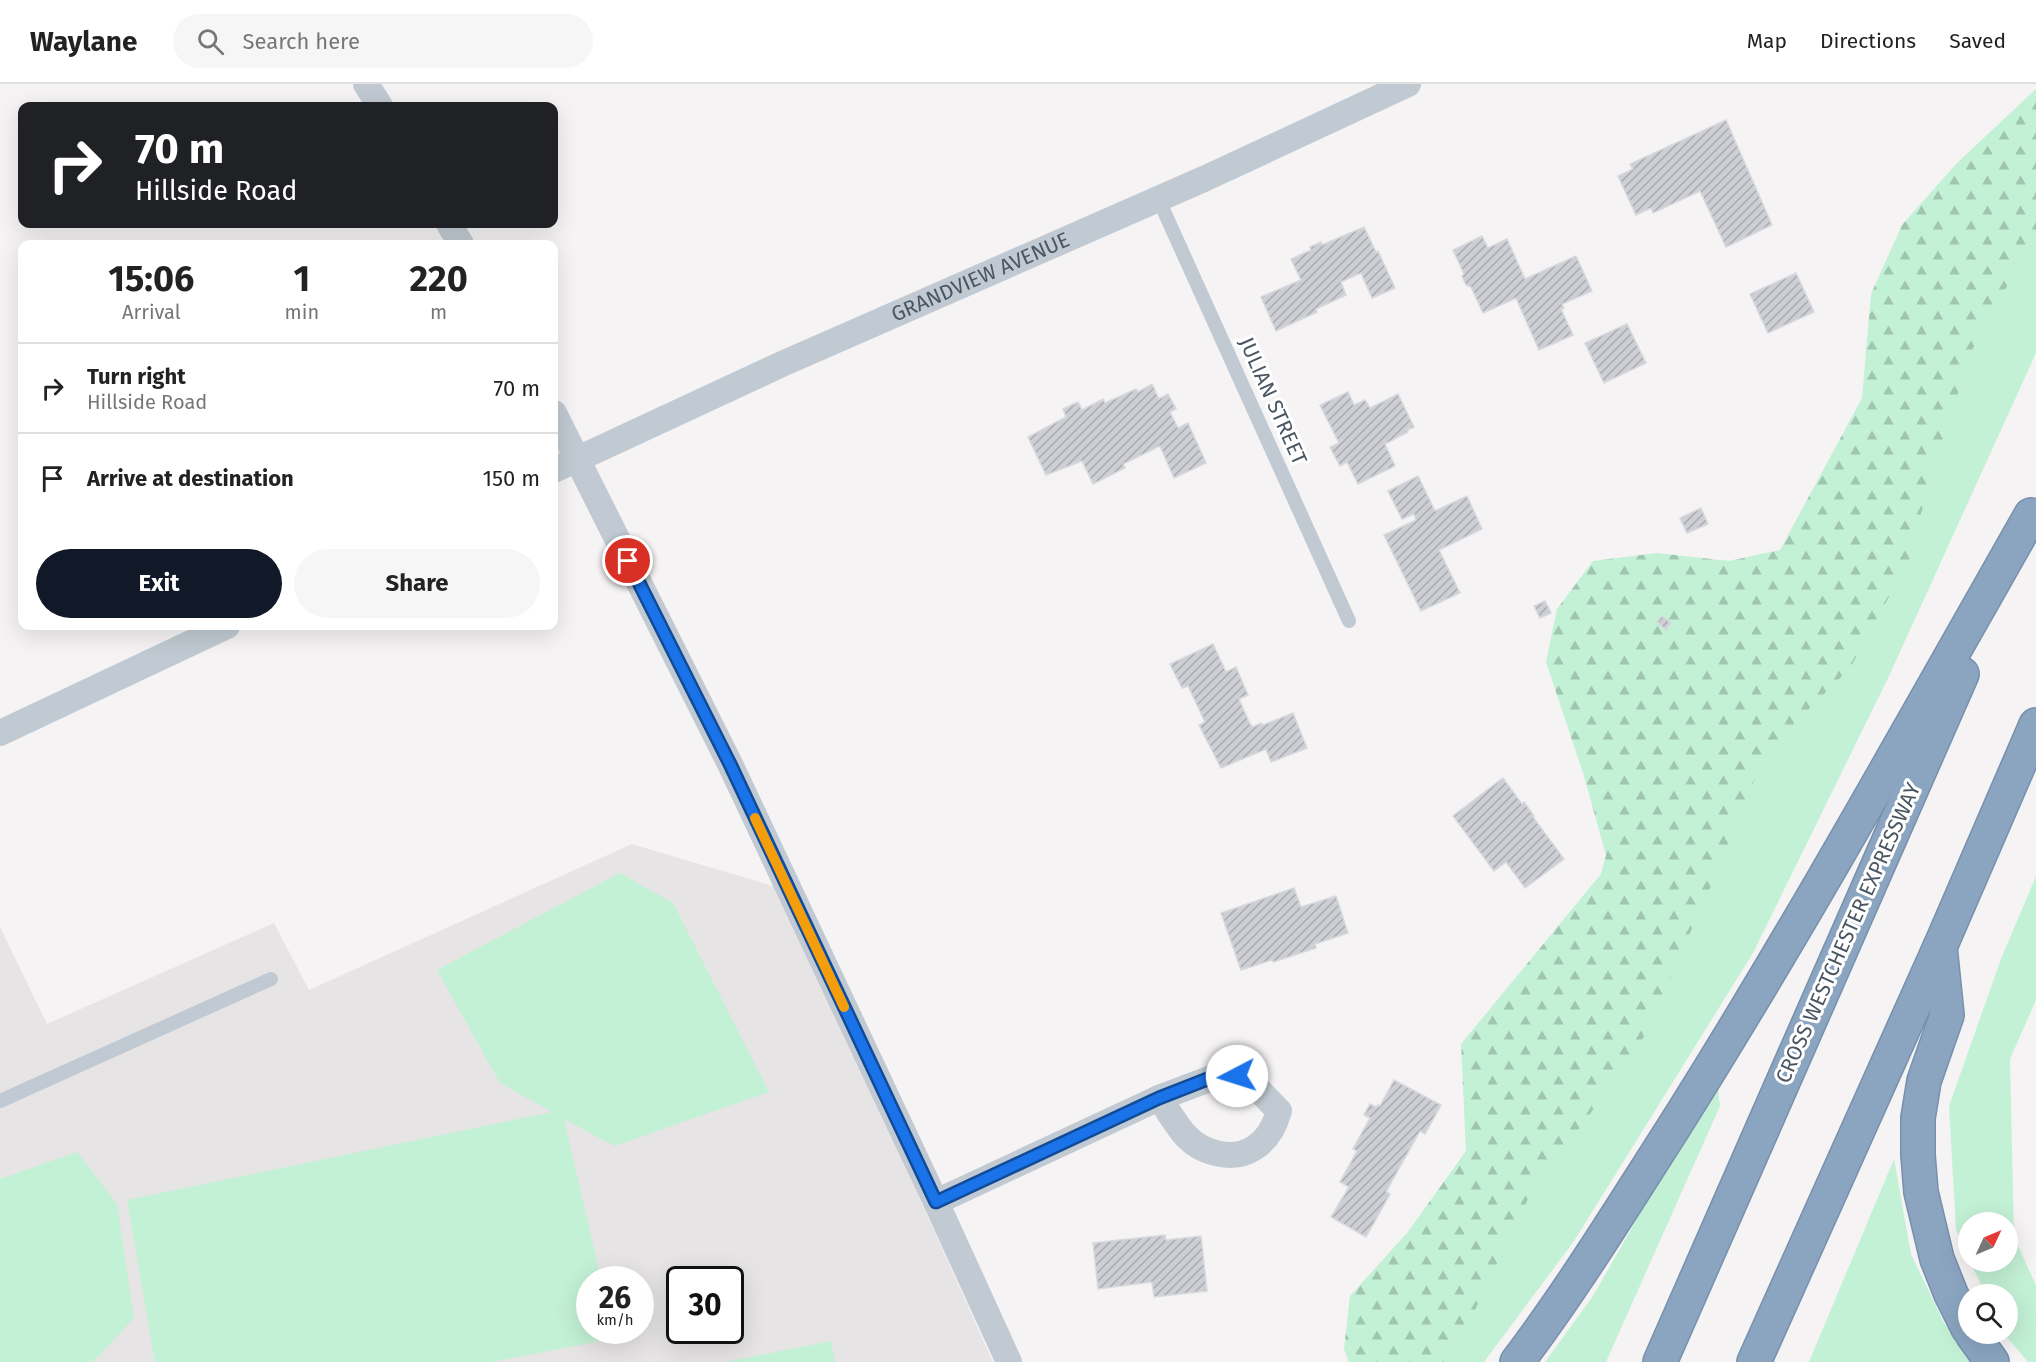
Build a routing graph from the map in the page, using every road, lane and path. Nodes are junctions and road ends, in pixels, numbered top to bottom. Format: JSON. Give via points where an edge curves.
{"nodes":[{"id":1,"x":366,"y":84,"type":"edge"},
{"id":2,"x":1408,"y":84,"type":"edge"},
{"id":3,"x":377,"y":102,"type":"edge"},
{"id":4,"x":1158,"y":198,"type":"junction"},
{"id":5,"x":558,"y":421,"type":"edge"},
{"id":6,"x":577,"y":459,"type":"junction"},
{"id":7,"x":558,"y":468,"type":"edge"},
{"id":8,"x":2034,"y":509,"type":"edge"},
{"id":9,"x":1349,"y":621,"type":"dead end"},
{"id":10,"x":219,"y":630,"type":"edge"},
{"id":11,"x":2036,"y":725,"type":"edge"},
{"id":12,"x":0,"y":733,"type":"edge"},
{"id":13,"x":1940,"y":947,"type":"junction"},
{"id":14,"x":271,"y":979,"type":"dead end"},
{"id":15,"x":1159,"y":1098,"type":"dead end"},
{"id":16,"x":0,"y":1101,"type":"edge"},
{"id":17,"x":936,"y":1202,"type":"junction"},
{"id":18,"x":1958,"y":1308,"type":"edge"},
{"id":19,"x":1979,"y":1344,"type":"edge"},
{"id":20,"x":1756,"y":1358,"type":"edge"},
{"id":21,"x":1009,"y":1362,"type":"edge"},
{"id":22,"x":1517,"y":1362,"type":"edge"},
{"id":23,"x":1660,"y":1362,"type":"edge"},
{"id":24,"x":1992,"y":1362,"type":"edge"}],
"edges":[{"from":1,"to":3,"type":"street"},
{"from":2,"to":4,"type":"street","name":"GRANDVIEW AVENUE"},
{"from":4,"to":6,"type":"street","name":"GRANDVIEW AVENUE"},
{"from":4,"to":9,"type":"lane","name":"JULIAN STREET"},
{"from":5,"to":6,"type":"street"},
{"from":6,"to":7,"type":"street","name":"GRANDVIEW AVENUE"},
{"from":6,"to":17,"type":"street","via":[[730,764]]},
{"from":8,"to":22,"type":"highway","via":[[1727,1042],[1622,1208]]},
{"from":8,"to":23,"type":"highway","name":"CROSS WESTCHESTER EXPRESSWAY"},
{"from":10,"to":12,"type":"street"},
{"from":11,"to":13,"type":"highway"},
{"from":13,"to":18,"type":"highway","via":[[1947,1015],[1924,1081],[1918,1118],[1918,1164],[1937,1259]]},
{"from":13,"to":20,"type":"highway"},
{"from":14,"to":16,"type":"lane"},
{"from":15,"to":17,"type":"street"},
{"from":17,"to":21,"type":"street"},
{"from":19,"to":24,"type":"highway"}]}
